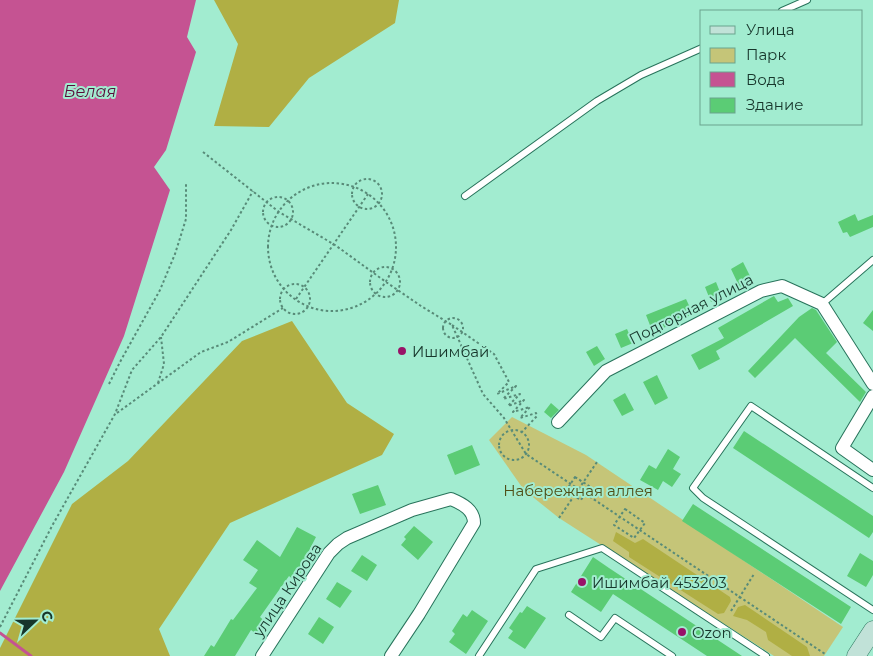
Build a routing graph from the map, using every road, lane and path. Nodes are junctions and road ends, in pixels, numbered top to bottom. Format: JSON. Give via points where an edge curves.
{"nodes":[{"id":1,"x":807,"y":0,"type":"edge"},
{"id":2,"x":784,"y":10,"type":"edge"},
{"id":3,"x":700,"y":49,"type":"edge"},
{"id":4,"x":203,"y":152,"type":"dead end"},
{"id":5,"x":186,"y":182,"type":"dead end"},
{"id":6,"x":354,"y":187,"type":"junction"},
{"id":7,"x":253,"y":191,"type":"junction"},
{"id":8,"x":368,"y":194,"type":"junction"},
{"id":9,"x":465,"y":196,"type":"dead end"},
{"id":10,"x":288,"y":201,"type":"junction"},
{"id":11,"x":267,"y":202,"type":"junction"},
{"id":12,"x":379,"y":204,"type":"junction"},
{"id":13,"x":360,"y":207,"type":"junction"},
{"id":14,"x":279,"y":212,"type":"junction"},
{"id":15,"x":291,"y":219,"type":"junction"},
{"id":16,"x":272,"y":226,"type":"junction"},
{"id":17,"x":335,"y":245,"type":"junction"},
{"id":18,"x":873,"y":260,"type":"edge"},
{"id":19,"x":392,"y":269,"type":"junction"},
{"id":20,"x":373,"y":273,"type":"junction"},
{"id":21,"x":386,"y":282,"type":"junction"},
{"id":22,"x":304,"y":288,"type":"junction"},
{"id":23,"x":284,"y":289,"type":"junction"},
{"id":24,"x":398,"y":290,"type":"junction"},
{"id":25,"x":376,"y":294,"type":"junction"},
{"id":26,"x":296,"y":299,"type":"junction"},
{"id":27,"x":822,"y":304,"type":"junction"},
{"id":28,"x":308,"y":306,"type":"junction"},
{"id":29,"x":283,"y":308,"type":"junction"},
{"id":30,"x":445,"y":320,"type":"junction"},
{"id":31,"x":452,"y":324,"type":"junction"},
{"id":32,"x":462,"y":332,"type":"junction"},
{"id":33,"x":161,"y":337,"type":"junction"},
{"id":34,"x":457,"y":337,"type":"junction"},
{"id":35,"x":158,"y":383,"type":"junction"},
{"id":36,"x":109,"y":384,"type":"dead end"},
{"id":37,"x":873,"y":384,"type":"edge"},
{"id":38,"x":873,"y":396,"type":"edge"},
{"id":39,"x":115,"y":414,"type":"junction"},
{"id":40,"x":558,"y":422,"type":"dead end"},
{"id":41,"x":512,"y":431,"type":"junction"},
{"id":42,"x":522,"y":432,"type":"junction"},
{"id":43,"x":526,"y":454,"type":"junction"},
{"id":44,"x":597,"y":462,"type":"dead end"},
{"id":45,"x":873,"y":470,"type":"edge"},
{"id":46,"x":584,"y":482,"type":"junction"},
{"id":47,"x":570,"y":484,"type":"junction"},
{"id":48,"x":873,"y":488,"type":"edge"},
{"id":49,"x":579,"y":489,"type":"junction"},
{"id":50,"x":585,"y":493,"type":"junction"},
{"id":51,"x":574,"y":496,"type":"junction"},
{"id":52,"x":620,"y":517,"type":"junction"},
{"id":53,"x":560,"y":518,"type":"dead end"},
{"id":54,"x":640,"y":530,"type":"junction"},
{"id":55,"x":754,"y":574,"type":"dead end"},
{"id":56,"x":740,"y":597,"type":"junction"},
{"id":57,"x":873,"y":610,"type":"edge"},
{"id":58,"x":730,"y":611,"type":"dead end"},
{"id":59,"x":569,"y":615,"type":"dead end"},
{"id":60,"x":0,"y":627,"type":"edge"},
{"id":61,"x":873,"y":630,"type":"edge"},
{"id":62,"x":825,"y":654,"type":"dead end"},
{"id":63,"x":262,"y":656,"type":"edge"},
{"id":64,"x":391,"y":656,"type":"edge"},
{"id":65,"x":478,"y":656,"type":"edge"},
{"id":66,"x":672,"y":656,"type":"edge"},
{"id":67,"x":766,"y":656,"type":"edge"},
{"id":68,"x":856,"y":656,"type":"edge"}],
"edges":[{"from":1,"to":2,"type":"lane"},
{"from":3,"to":9,"type":"lane","via":[[642,75],[597,101]]},
{"from":4,"to":7,"type":"path"},
{"from":5,"to":36,"type":"path","via":[[186,218],[175,254],[160,290]]},
{"from":6,"to":8,"type":"path"},
{"from":6,"to":10,"type":"path","via":[[320,184]]},
{"from":6,"to":12,"type":"path","via":[[364,180],[375,182],[382,193]]},
{"from":6,"to":13,"type":"path","via":[[353,198]]},
{"from":7,"to":11,"type":"path"},
{"from":7,"to":33,"type":"path","via":[[232,230]]},
{"from":8,"to":12,"type":"path"},
{"from":8,"to":13,"type":"path"},
{"from":10,"to":11,"type":"path","via":[[277,197]]},
{"from":10,"to":14,"type":"path"},
{"from":10,"to":15,"type":"path","via":[[292,209]]},
{"from":11,"to":14,"type":"path"},
{"from":11,"to":16,"type":"path","via":[[264,216]]},
{"from":12,"to":13,"type":"path","via":[[368,209]]},
{"from":12,"to":19,"type":"path","via":[[390,219],[395,234]]},
{"from":13,"to":17,"type":"path"},
{"from":14,"to":15,"type":"path"},
{"from":14,"to":16,"type":"path"},
{"from":15,"to":16,"type":"path","via":[[284,226]]},
{"from":15,"to":17,"type":"path"},
{"from":16,"to":23,"type":"path","via":[[270,259]]},
{"from":17,"to":20,"type":"path"},
{"from":17,"to":22,"type":"path"},
{"from":18,"to":27,"type":"lane"},
{"from":19,"to":20,"type":"path","via":[[382,267]]},
{"from":19,"to":21,"type":"path"},
{"from":19,"to":24,"type":"path","via":[[400,278]]},
{"from":20,"to":21,"type":"path"},
{"from":20,"to":25,"type":"path","via":[[370,282]]},
{"from":21,"to":24,"type":"path"},
{"from":21,"to":25,"type":"path"},
{"from":22,"to":23,"type":"path","via":[[294,284]]},
{"from":22,"to":26,"type":"path"},
{"from":22,"to":28,"type":"path","via":[[309,296]]},
{"from":23,"to":26,"type":"path"},
{"from":23,"to":29,"type":"path","via":[[280,297]]},
{"from":24,"to":25,"type":"path","via":[[389,296]]},
{"from":24,"to":30,"type":"path"},
{"from":25,"to":28,"type":"path","via":[[360,305],[344,310],[327,311]]},
{"from":26,"to":28,"type":"path"},
{"from":27,"to":37,"type":"street"},
{"from":27,"to":40,"type":"street","name":"Подгорная улица","via":[[782,286],[761,291],[606,371]]},
{"from":28,"to":29,"type":"path","via":[[296,314]]},
{"from":29,"to":35,"type":"path","via":[[228,342],[201,352]]},
{"from":30,"to":31,"type":"path"},
{"from":30,"to":32,"type":"path","via":[[458,318]]},
{"from":30,"to":34,"type":"path","via":[[444,334],[450,338]]},
{"from":31,"to":32,"type":"path"},
{"from":31,"to":34,"type":"path"},
{"from":32,"to":34,"type":"path"},
{"from":32,"to":42,"type":"path","via":[[494,354],[509,382],[497,394],[516,386],[503,400],[520,394],[508,406],[524,400],[513,412],[530,407],[520,418],[536,414]]},
{"from":33,"to":35,"type":"path","via":[[164,364]]},
{"from":33,"to":39,"type":"path","via":[[132,370]]},
{"from":34,"to":41,"type":"path","via":[[483,394]]},
{"from":35,"to":39,"type":"path"},
{"from":38,"to":45,"type":"street","via":[[842,448]]},
{"from":39,"to":60,"type":"path"},
{"from":41,"to":42,"type":"path"},
{"from":41,"to":43,"type":"path"},
{"from":41,"to":43,"type":"path","via":[[501,438],[500,452],[512,460]]},
{"from":42,"to":43,"type":"path","via":[[528,442]]},
{"from":43,"to":47,"type":"path"},
{"from":44,"to":46,"type":"path"},
{"from":46,"to":47,"type":"path","via":[[575,477]]},
{"from":46,"to":49,"type":"path"},
{"from":46,"to":50,"type":"path","via":[[589,486]]},
{"from":47,"to":49,"type":"path"},
{"from":47,"to":51,"type":"path","via":[[566,490]]},
{"from":48,"to":57,"type":"lane","via":[[751,406],[693,488]]},
{"from":49,"to":50,"type":"path"},
{"from":49,"to":51,"type":"path"},
{"from":50,"to":51,"type":"path","via":[[581,500]]},
{"from":50,"to":52,"type":"path"},
{"from":51,"to":53,"type":"path"},
{"from":52,"to":54,"type":"path"},
{"from":52,"to":54,"type":"path","via":[[625,509],[645,523]]},
{"from":52,"to":54,"type":"path","via":[[614,525],[634,538]]},
{"from":54,"to":56,"type":"path"},
{"from":55,"to":56,"type":"path"},
{"from":56,"to":58,"type":"path"},
{"from":56,"to":62,"type":"path"},
{"from":59,"to":66,"type":"lane","via":[[601,637],[615,618]]},
{"from":61,"to":68,"type":"main road"},
{"from":63,"to":64,"type":"street","name":"улица Кирова","via":[[338,544],[412,510],[451,499],[471,510],[474,523]]},
{"from":65,"to":67,"type":"lane","via":[[536,569],[602,548]]}]}
